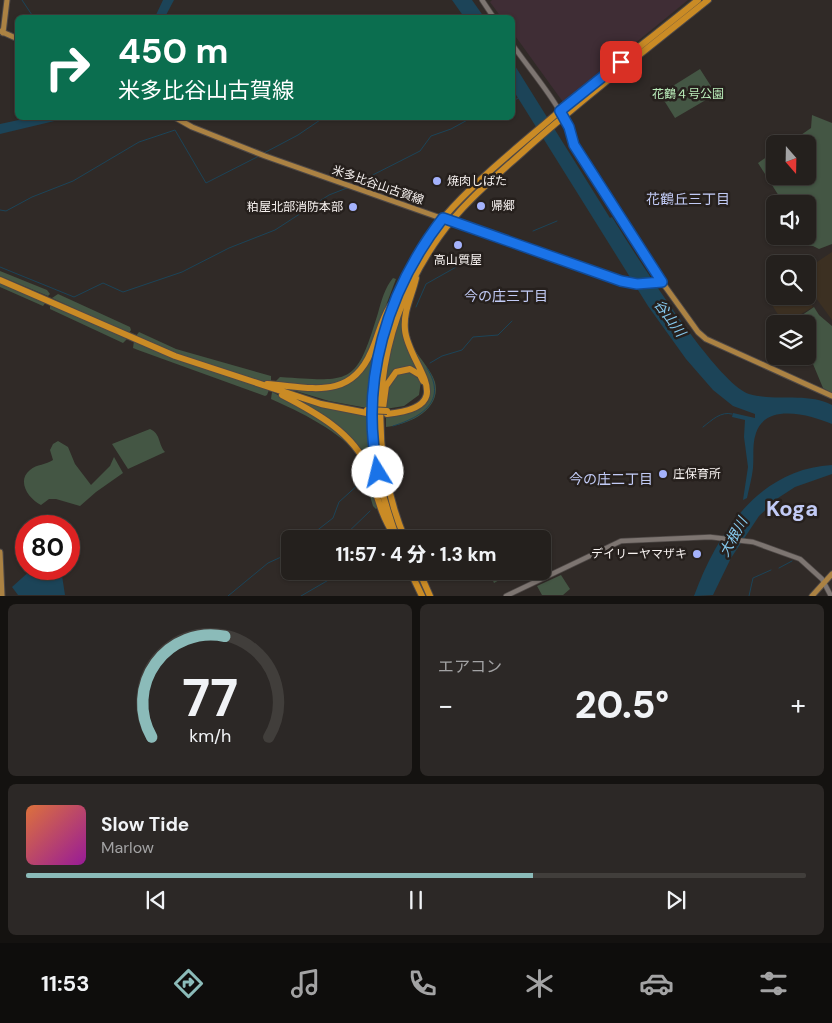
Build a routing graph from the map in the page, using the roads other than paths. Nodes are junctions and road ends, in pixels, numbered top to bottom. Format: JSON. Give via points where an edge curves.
{"nodes":[{"id":1,"x":7,"y":0,"type":"edge"},
{"id":2,"x":698,"y":0,"type":"edge"},
{"id":3,"x":708,"y":0,"type":"edge"},
{"id":4,"x":484,"y":1,"type":"edge"},
{"id":5,"x":492,"y":15,"type":"edge"},
{"id":6,"x":2,"y":32,"type":"edge"},
{"id":7,"x":15,"y":38,"type":"edge"},
{"id":8,"x":515,"y":49,"type":"edge"},
{"id":9,"x":558,"y":117,"type":"junction"},
{"id":10,"x":180,"y":120,"type":"edge"},
{"id":11,"x":534,"y":137,"type":"junction"},
{"id":12,"x":443,"y":218,"type":"junction"},
{"id":13,"x":451,"y":222,"type":"junction"},
{"id":14,"x":419,"y":267,"type":"junction"},
{"id":15,"x":0,"y":279,"type":"edge"},
{"id":16,"x":662,"y":282,"type":"junction"},
{"id":17,"x":396,"y":298,"type":"junction"},
{"id":18,"x":267,"y":386,"type":"junction"},
{"id":19,"x":832,"y":396,"type":"edge"},
{"id":20,"x":387,"y":412,"type":"junction"},
{"id":21,"x":381,"y":449,"type":"junction"},
{"id":22,"x":391,"y":530,"type":"edge"},
{"id":23,"x":394,"y":530,"type":"edge"},
{"id":24,"x":402,"y":530,"type":"edge"},
{"id":25,"x":0,"y":552,"type":"edge"},
{"id":26,"x":832,"y":574,"type":"edge"},
{"id":27,"x":414,"y":580,"type":"edge"},
{"id":28,"x":422,"y":580,"type":"edge"},
{"id":29,"x":824,"y":583,"type":"junction"},
{"id":30,"x":2,"y":596,"type":"edge"},
{"id":31,"x":422,"y":596,"type":"edge"},
{"id":32,"x":430,"y":596,"type":"edge"},
{"id":33,"x":506,"y":596,"type":"edge"},
{"id":34,"x":812,"y":596,"type":"edge"},
{"id":35,"x":831,"y":596,"type":"edge"}],
"edges":[{"from":1,"to":6,"type":"main road"},
{"from":2,"to":9,"type":"highway"},
{"from":3,"to":9,"type":"highway"},
{"from":4,"to":5,"type":"street"},
{"from":6,"to":7,"type":"main road"},
{"from":8,"to":9,"type":"street"},
{"from":9,"to":11,"type":"highway"},
{"from":9,"to":16,"type":"street","via":[[569,127],[574,145]]},
{"from":10,"to":12,"type":"main road","name":"米多比谷山古賀線","via":[[265,156]]},
{"from":11,"to":12,"type":"highway","via":[[498,162]]},
{"from":11,"to":13,"type":"highway"},
{"from":12,"to":13,"type":"main road","name":"米多比谷山古賀線"},
{"from":12,"to":17,"type":"highway","via":[[417,254]]},
{"from":13,"to":14,"type":"highway"},
{"from":13,"to":16,"type":"main road","name":"米多比谷山古賀線","via":[[631,283]]},
{"from":14,"to":20,"type":"highway","via":[[404,327],[409,348],[426,379],[427,390],[416,406],[402,412]]},
{"from":14,"to":21,"type":"highway","via":[[398,312],[385,358],[379,400]]},
{"from":15,"to":18,"type":"highway","via":[[170,352]]},
{"from":16,"to":19,"type":"main road","via":[[706,339]]},
{"from":17,"to":18,"type":"highway","via":[[386,313],[366,363],[348,381],[317,388]]},
{"from":17,"to":23,"type":"highway","via":[[375,370],[372,420],[377,468]]},
{"from":18,"to":20,"type":"highway","bridge":true,"via":[[321,404],[366,412]]},
{"from":18,"to":22,"type":"highway","via":[[331,424],[356,448],[368,468]]},
{"from":20,"to":21,"type":"highway","via":[[408,407],[420,397],[424,386],[417,372],[402,369],[388,382]]},
{"from":21,"to":24,"type":"highway","via":[[391,500]]},
{"from":25,"to":30,"type":"main road"},
{"from":26,"to":29,"type":"main road"},
{"from":27,"to":31,"type":"highway"},
{"from":28,"to":32,"type":"highway"},
{"from":29,"to":33,"type":"street","via":[[800,559],[745,540],[621,541]]},
{"from":29,"to":34,"type":"main road"},
{"from":29,"to":35,"type":"street"}]}
